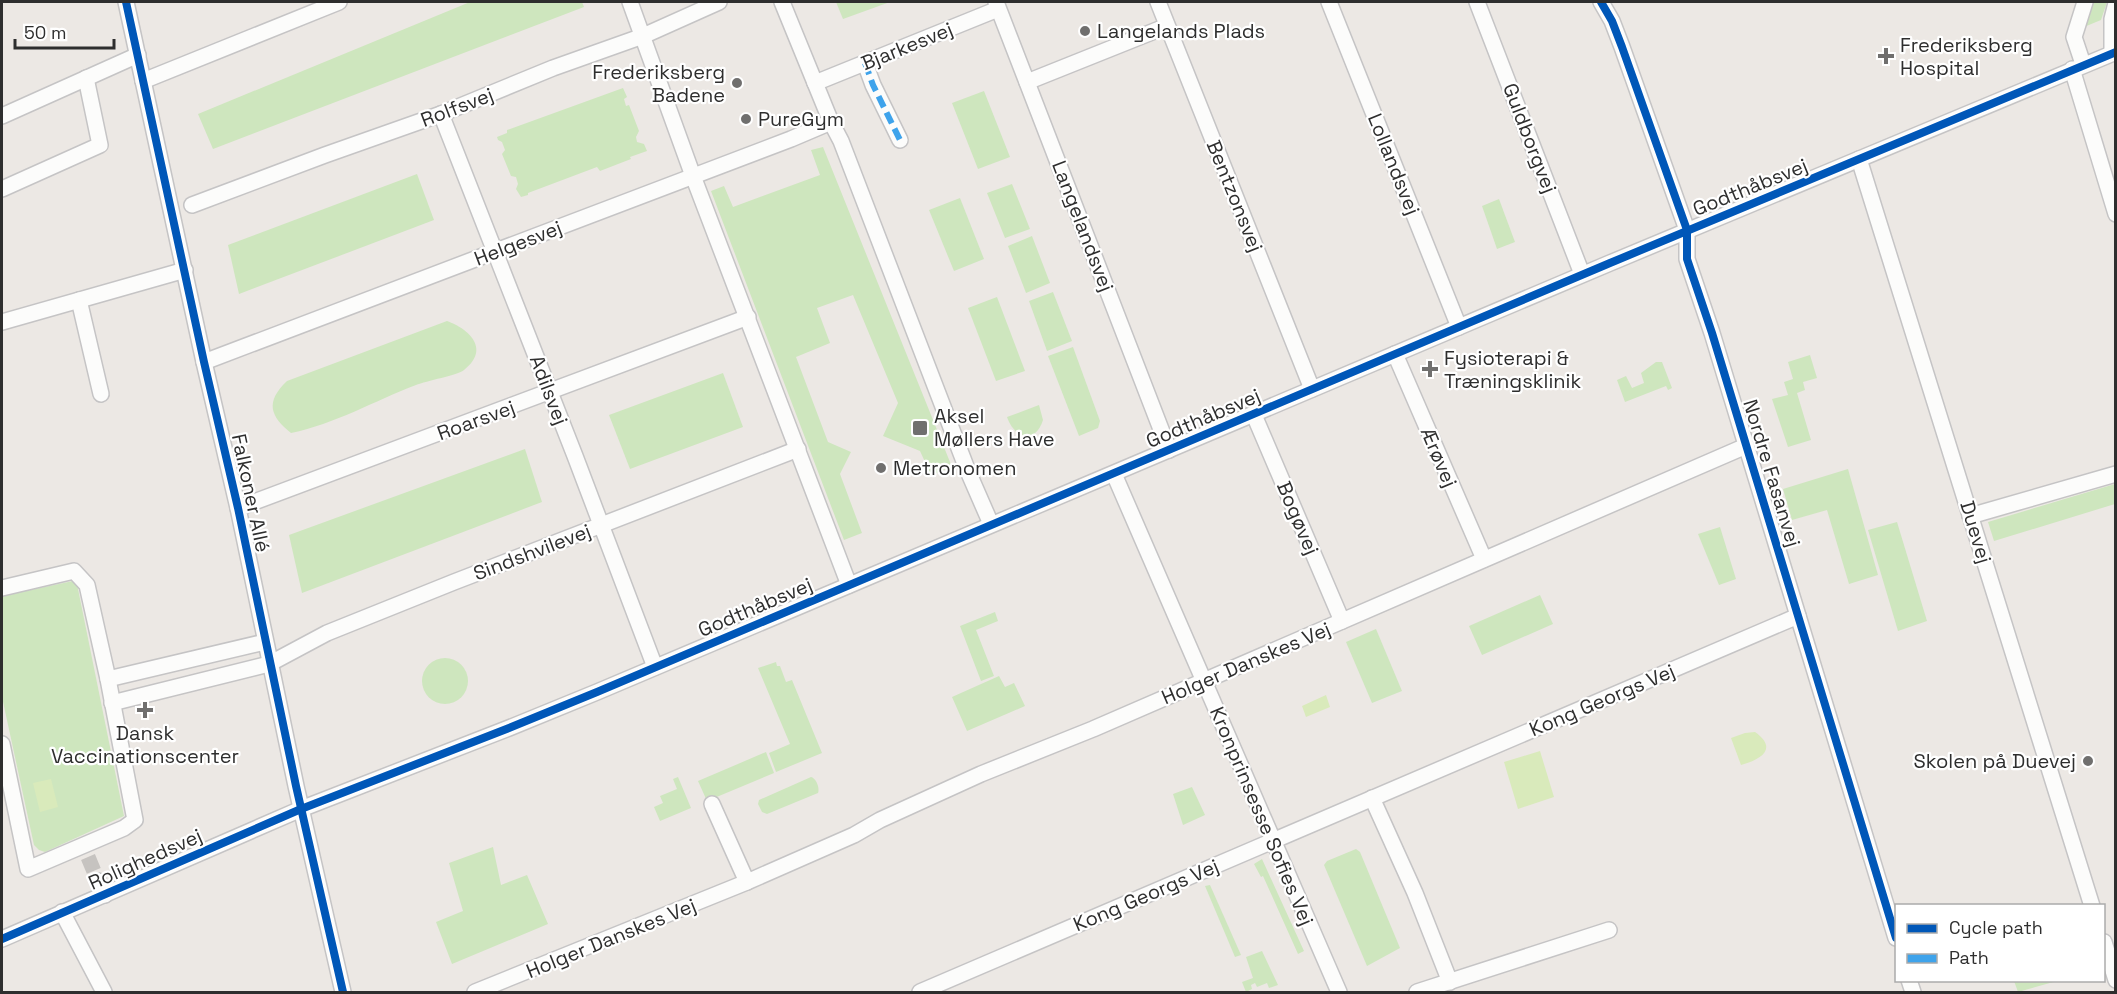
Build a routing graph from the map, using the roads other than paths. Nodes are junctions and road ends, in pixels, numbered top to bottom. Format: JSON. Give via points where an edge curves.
{"nodes":[{"id":1,"x":126,"y":2,"type":"edge"},
{"id":2,"x":339,"y":2,"type":"edge"},
{"id":3,"x":630,"y":2,"type":"edge"},
{"id":4,"x":719,"y":2,"type":"edge"},
{"id":5,"x":782,"y":2,"type":"edge"},
{"id":6,"x":1158,"y":2,"type":"edge"},
{"id":7,"x":1329,"y":2,"type":"edge"},
{"id":8,"x":1477,"y":2,"type":"edge"},
{"id":9,"x":1601,"y":2,"type":"edge"},
{"id":10,"x":1607,"y":2,"type":"edge"},
{"id":11,"x":2085,"y":2,"type":"edge"},
{"id":12,"x":2115,"y":3,"type":"edge"},
{"id":13,"x":997,"y":5,"type":"edge"},
{"id":14,"x":1612,"y":21,"type":"junction"},
{"id":15,"x":1167,"y":26,"type":"junction"},
{"id":16,"x":643,"y":36,"type":"junction"},
{"id":17,"x":2114,"y":52,"type":"edge"},
{"id":18,"x":138,"y":55,"type":"junction"},
{"id":19,"x":865,"y":63,"type":"junction"},
{"id":20,"x":2078,"y":66,"type":"junction"},
{"id":21,"x":86,"y":78,"type":"junction"},
{"id":22,"x":144,"y":81,"type":"junction"},
{"id":23,"x":815,"y":82,"type":"junction"},
{"id":24,"x":1027,"y":82,"type":"junction"},
{"id":25,"x":441,"y":114,"type":"junction"},
{"id":26,"x":2,"y":116,"type":"edge"},
{"id":27,"x":831,"y":122,"type":"junction"},
{"id":28,"x":900,"y":140,"type":"dead end"},
{"id":29,"x":1859,"y":159,"type":"junction"},
{"id":30,"x":693,"y":176,"type":"junction"},
{"id":31,"x":2,"y":189,"type":"edge"},
{"id":32,"x":192,"y":205,"type":"dead end"},
{"id":33,"x":2115,"y":214,"type":"edge"},
{"id":34,"x":1687,"y":230,"type":"junction"},
{"id":35,"x":495,"y":251,"type":"junction"},
{"id":36,"x":185,"y":270,"type":"junction"},
{"id":37,"x":1582,"y":274,"type":"junction"},
{"id":38,"x":79,"y":300,"type":"junction"},
{"id":39,"x":748,"y":317,"type":"junction"},
{"id":40,"x":2,"y":322,"type":"edge"},
{"id":41,"x":1459,"y":327,"type":"junction"},
{"id":42,"x":1395,"y":354,"type":"junction"},
{"id":43,"x":204,"y":362,"type":"junction"},
{"id":44,"x":1312,"y":389,"type":"junction"},
{"id":45,"x":550,"y":392,"type":"junction"},
{"id":46,"x":101,"y":394,"type":"dead end"},
{"id":47,"x":1254,"y":415,"type":"junction"},
{"id":48,"x":1746,"y":446,"type":"junction"},
{"id":49,"x":798,"y":449,"type":"junction"},
{"id":50,"x":1169,"y":450,"type":"junction"},
{"id":51,"x":1114,"y":474,"type":"junction"},
{"id":52,"x":2115,"y":474,"type":"edge"},
{"id":53,"x":238,"y":508,"type":"junction"},
{"id":54,"x":1971,"y":516,"type":"junction"},
{"id":55,"x":991,"y":524,"type":"junction"},
{"id":56,"x":600,"y":526,"type":"junction"},
{"id":57,"x":1484,"y":559,"type":"junction"},
{"id":58,"x":849,"y":585,"type":"junction"},
{"id":59,"x":2,"y":588,"type":"edge"},
{"id":60,"x":1798,"y":616,"type":"junction"},
{"id":61,"x":1342,"y":621,"type":"junction"},
{"id":62,"x":265,"y":642,"type":"junction"},
{"id":63,"x":269,"y":664,"type":"junction"},
{"id":64,"x":655,"y":668,"type":"junction"},
{"id":65,"x":108,"y":679,"type":"junction"},
{"id":66,"x":1204,"y":680,"type":"junction"},
{"id":67,"x":112,"y":703,"type":"junction"},
{"id":68,"x":2,"y":744,"type":"edge"},
{"id":69,"x":1372,"y":798,"type":"junction"},
{"id":70,"x":712,"y":804,"type":"dead end"},
{"id":71,"x":301,"y":809,"type":"junction"},
{"id":72,"x":1274,"y":840,"type":"junction"},
{"id":73,"x":98,"y":880,"type":"tunnel mouth"},
{"id":74,"x":747,"y":882,"type":"junction"},
{"id":75,"x":105,"y":895,"type":"junction"},
{"id":76,"x":2091,"y":904,"type":"edge"},
{"id":77,"x":62,"y":912,"type":"junction"},
{"id":78,"x":1610,"y":930,"type":"dead end"},
{"id":79,"x":1895,"y":935,"type":"edge"},
{"id":80,"x":2,"y":939,"type":"edge"},
{"id":81,"x":2105,"y":948,"type":"edge"},
{"id":82,"x":2115,"y":980,"type":"edge"},
{"id":83,"x":1450,"y":982,"type":"junction"},
{"id":84,"x":104,"y":993,"type":"edge"},
{"id":85,"x":343,"y":993,"type":"edge"},
{"id":86,"x":475,"y":993,"type":"edge"},
{"id":87,"x":920,"y":993,"type":"edge"},
{"id":88,"x":1339,"y":993,"type":"edge"},
{"id":89,"x":1417,"y":993,"type":"edge"}],
"edges":[{"from":1,"to":18,"type":"street","name":"Falkoner Allé"},
{"from":2,"to":22,"type":"street"},
{"from":3,"to":16,"type":"street"},
{"from":4,"to":16,"type":"street","name":"Rolfsvej"},
{"from":5,"to":23,"type":"street"},
{"from":6,"to":15,"type":"street","name":"Bentzonsvej"},
{"from":7,"to":41,"type":"street","name":"Lollandsvej"},
{"from":8,"to":37,"type":"street","name":"Guldborgvej"},
{"from":9,"to":14,"type":"street","name":"Nordre Fasanvej"},
{"from":10,"to":14,"type":"street","name":"Nordre Fasanvej"},
{"from":11,"to":20,"type":"street","via":[[2074,37]]},
{"from":12,"to":17,"type":"street"},
{"from":13,"to":19,"type":"street","name":"Bjarkesvej"},
{"from":13,"to":24,"type":"street","name":"Langelandsvej"},
{"from":14,"to":34,"type":"street","name":"Nordre Fasanvej"},
{"from":15,"to":24,"type":"street"},
{"from":15,"to":44,"type":"street","name":"Bentzonsvej"},
{"from":16,"to":25,"type":"street","name":"Rolfsvej"},
{"from":16,"to":30,"type":"street"},
{"from":17,"to":20,"type":"street","name":"Godthåbsvej"},
{"from":18,"to":21,"type":"street"},
{"from":18,"to":22,"type":"street","name":"Falkoner Allé"},
{"from":19,"to":23,"type":"street","name":"Bjarkesvej"},
{"from":19,"to":28,"type":"street"},
{"from":20,"to":29,"type":"street","name":"Godthåbsvej"},
{"from":20,"to":33,"type":"street"},
{"from":21,"to":26,"type":"street"},
{"from":21,"to":31,"type":"street","via":[[100,145]]},
{"from":22,"to":36,"type":"street","name":"Falkoner Allé"},
{"from":23,"to":27,"type":"street"},
{"from":24,"to":50,"type":"street","name":"Langelandsvej"},
{"from":25,"to":32,"type":"street","name":"Rolfsvej"},
{"from":25,"to":35,"type":"street","name":"Adilsvej"},
{"from":27,"to":30,"type":"street","name":"Helgesvej"},
{"from":27,"to":55,"type":"street"},
{"from":29,"to":34,"type":"street","name":"Godthåbsvej"},
{"from":29,"to":54,"type":"street","name":"Duevej"},
{"from":30,"to":35,"type":"street","name":"Helgesvej"},
{"from":30,"to":39,"type":"street"},
{"from":34,"to":37,"type":"street","name":"Godthåbsvej"},
{"from":34,"to":48,"type":"street","name":"Nordre Fasanvej","via":[[1687,259]]},
{"from":35,"to":43,"type":"street","name":"Helgesvej"},
{"from":35,"to":45,"type":"street","name":"Adilsvej"},
{"from":36,"to":38,"type":"street"},
{"from":36,"to":43,"type":"street","name":"Falkoner Allé"},
{"from":37,"to":41,"type":"street","name":"Godthåbsvej"},
{"from":38,"to":40,"type":"street"},
{"from":38,"to":46,"type":"street"},
{"from":39,"to":45,"type":"street","name":"Roarsvej"},
{"from":39,"to":49,"type":"street"},
{"from":41,"to":42,"type":"street","name":"Godthåbsvej"},
{"from":42,"to":44,"type":"street","name":"Godthåbsvej"},
{"from":42,"to":57,"type":"street","name":"Ærøvej"},
{"from":43,"to":53,"type":"street","name":"Falkoner Allé"},
{"from":44,"to":47,"type":"street","name":"Godthåbsvej"},
{"from":45,"to":53,"type":"street","name":"Roarsvej"},
{"from":45,"to":56,"type":"street","name":"Adilsvej"},
{"from":47,"to":50,"type":"street","name":"Godthåbsvej"},
{"from":47,"to":61,"type":"street","name":"Bogøvej"},
{"from":48,"to":57,"type":"street","name":"Holger Danskes Vej"},
{"from":48,"to":60,"type":"street","name":"Nordre Fasanvej"},
{"from":49,"to":56,"type":"street","name":"Sindshvilevej"},
{"from":49,"to":58,"type":"street"},
{"from":50,"to":51,"type":"street","name":"Godthåbsvej"},
{"from":51,"to":55,"type":"street","name":"Godthåbsvej"},
{"from":51,"to":66,"type":"street","name":"Kronprinsesse Sofies Vej"},
{"from":52,"to":54,"type":"street"},
{"from":53,"to":62,"type":"street","name":"Falkoner Allé"},
{"from":54,"to":76,"type":"street","name":"Duevej"},
{"from":55,"to":58,"type":"street","name":"Godthåbsvej"},
{"from":56,"to":63,"type":"street","name":"Sindshvilevej","via":[[327,633]]},
{"from":56,"to":64,"type":"street","name":"Adilsvej"},
{"from":57,"to":61,"type":"street","name":"Holger Danskes Vej"},
{"from":58,"to":64,"type":"street","name":"Godthåbsvej"},
{"from":59,"to":65,"type":"street","via":[[74,571],[87,585]]},
{"from":60,"to":69,"type":"street","name":"Kong Georgs Vej"},
{"from":60,"to":79,"type":"street","name":"Nordre Fasanvej"},
{"from":61,"to":66,"type":"street","name":"Holger Danskes Vej"},
{"from":62,"to":63,"type":"street","name":"Falkoner Allé"},
{"from":62,"to":65,"type":"street"},
{"from":63,"to":67,"type":"street","name":"Sindshvilevej"},
{"from":63,"to":71,"type":"street","name":"Falkoner Allé"},
{"from":64,"to":71,"type":"street","name":"Godthåbsvej"},
{"from":65,"to":67,"type":"street"},
{"from":66,"to":72,"type":"street","name":"Kronprinsesse Sofies Vej"},
{"from":66,"to":74,"type":"street","name":"Holger Danskes Vej","via":[[981,774]]},
{"from":67,"to":68,"type":"street","via":[[136,817],[127,827],[85,851],[28,869]]},
{"from":69,"to":72,"type":"street","name":"Kong Georgs Vej"},
{"from":69,"to":83,"type":"street"},
{"from":70,"to":74,"type":"street"},
{"from":71,"to":75,"type":"street","name":"Rolighedsvej"},
{"from":71,"to":85,"type":"street","name":"Falkoner Allé"},
{"from":72,"to":87,"type":"street","name":"Kong Georgs Vej"},
{"from":72,"to":88,"type":"street","name":"Kronprinsesse Sofies Vej"},
{"from":73,"to":75,"type":"street"},
{"from":74,"to":86,"type":"street","name":"Holger Danskes Vej"},
{"from":75,"to":77,"type":"street","name":"Rolighedsvej"},
{"from":77,"to":80,"type":"street","name":"Rolighedsvej"},
{"from":77,"to":84,"type":"street"},
{"from":78,"to":83,"type":"street"},
{"from":81,"to":82,"type":"street"},
{"from":83,"to":89,"type":"street"}]}
